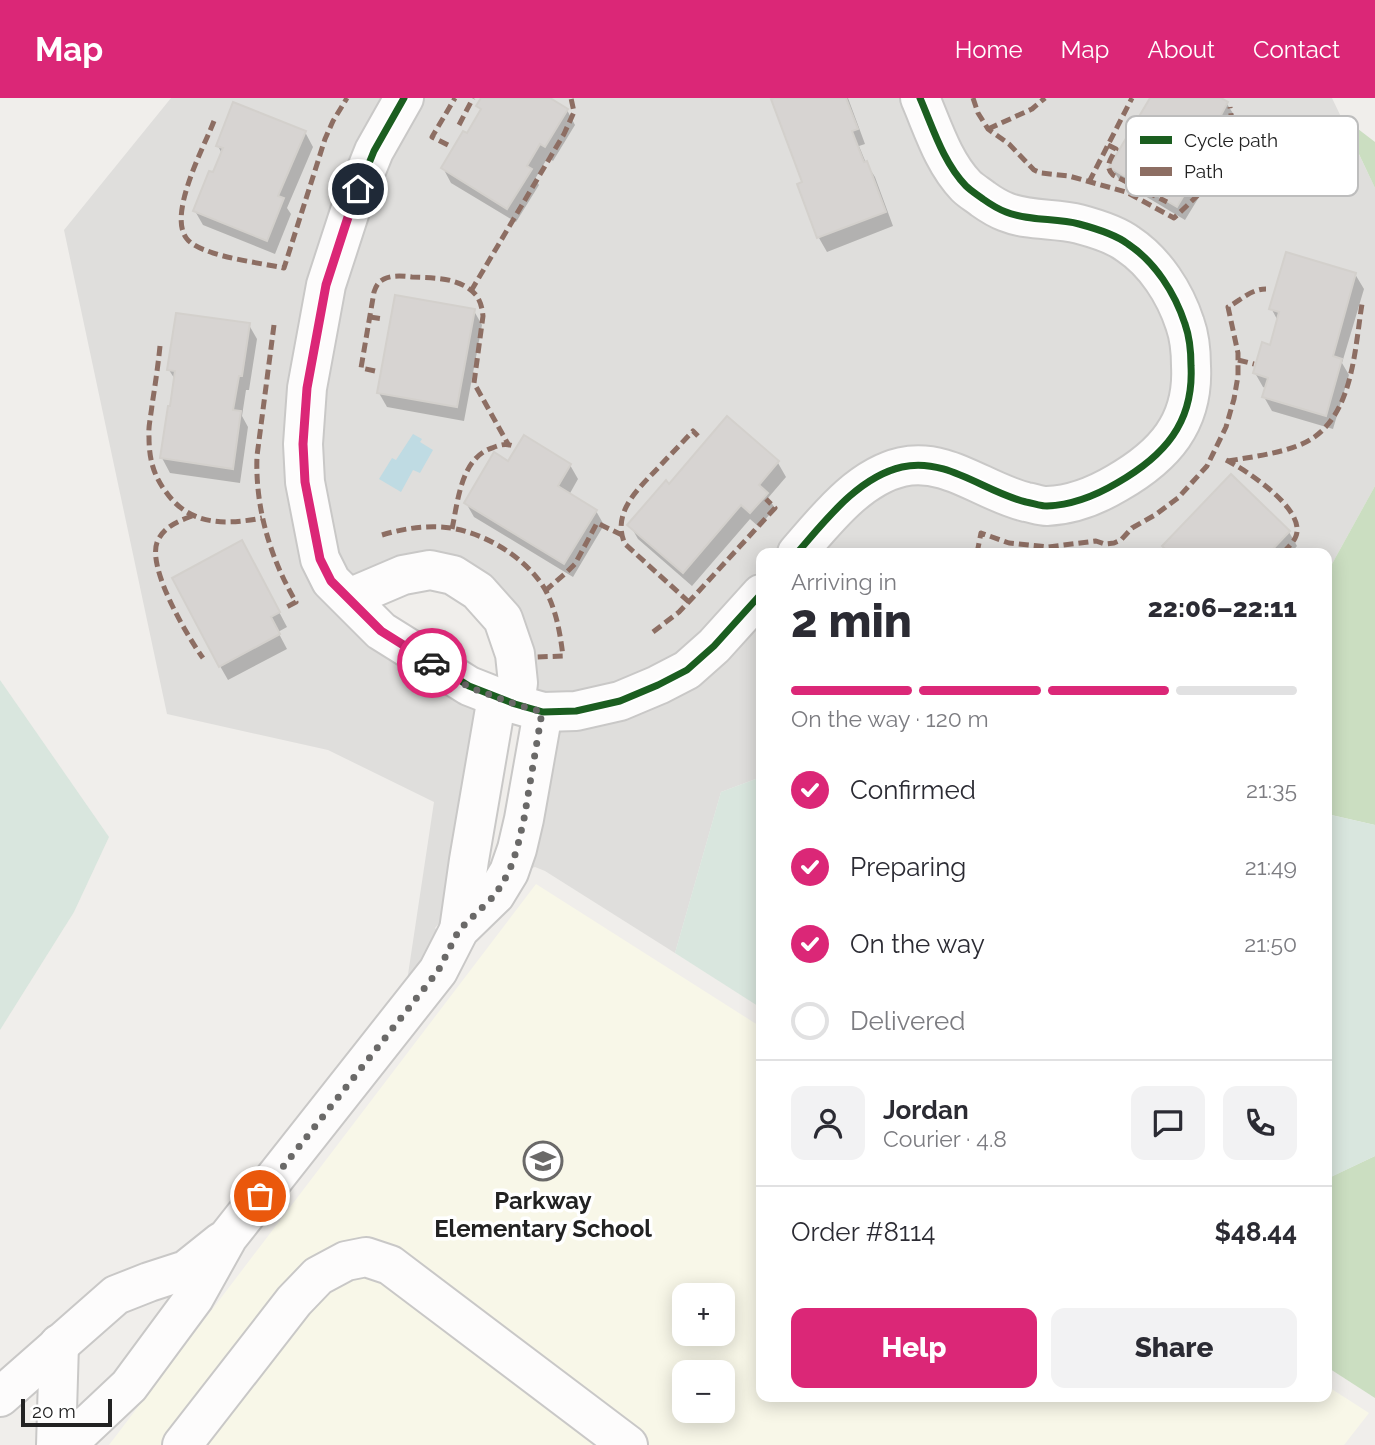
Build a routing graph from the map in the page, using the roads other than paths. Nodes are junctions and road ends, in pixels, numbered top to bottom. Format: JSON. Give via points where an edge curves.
{"nodes":[{"id":1,"x":404,"y":98,"type":"edge"},
{"id":2,"x":920,"y":98,"type":"edge"},
{"id":3,"x":801,"y":548,"type":"edge"},
{"id":4,"x":349,"y":598,"type":"junction"},
{"id":5,"x":756,"y":600,"type":"edge"},
{"id":6,"x":518,"y":704,"type":"junction"},
{"id":7,"x":228,"y":1237,"type":"junction"},
{"id":8,"x":60,"y":1344,"type":"junction"},
{"id":9,"x":0,"y":1397,"type":"edge"},
{"id":10,"x":56,"y":1445,"type":"edge"},
{"id":11,"x":63,"y":1445,"type":"edge"},
{"id":12,"x":182,"y":1445,"type":"edge"},
{"id":13,"x":628,"y":1445,"type":"edge"}],
"edges":[{"from":1,"to":4,"type":"street","via":[[374,151],[351,208],[326,285],[307,388],[303,444],[311,521],[320,559],[331,581]]},
{"from":2,"to":3,"type":"street","via":[[950,166],[968,188],[1007,213],[1078,223],[1127,243],[1160,275],[1189,333],[1190,395],[1183,418],[1160,452],[1137,471],[1082,501],[1046,506],[986,488],[947,469],[904,467],[885,472],[839,505]]},
{"from":4,"to":6,"type":"street","via":[[381,631],[469,687]]},
{"from":4,"to":6,"type":"street","via":[[403,575],[430,570],[453,575],[478,591],[503,620],[515,654]]},
{"from":5,"to":6,"type":"street","via":[[687,670],[658,685],[620,701],[576,711]]},
{"from":6,"to":7,"type":"street","via":[[469,860],[459,930],[438,971]]},
{"from":7,"to":8,"type":"street","via":[[186,1270],[116,1295]]},
{"from":7,"to":11,"type":"street","via":[[194,1298],[129,1386]]},
{"from":8,"to":9,"type":"street"},
{"from":8,"to":10,"type":"street"},
{"from":12,"to":13,"type":"street","via":[[318,1276],[366,1256],[390,1265]]}]}
